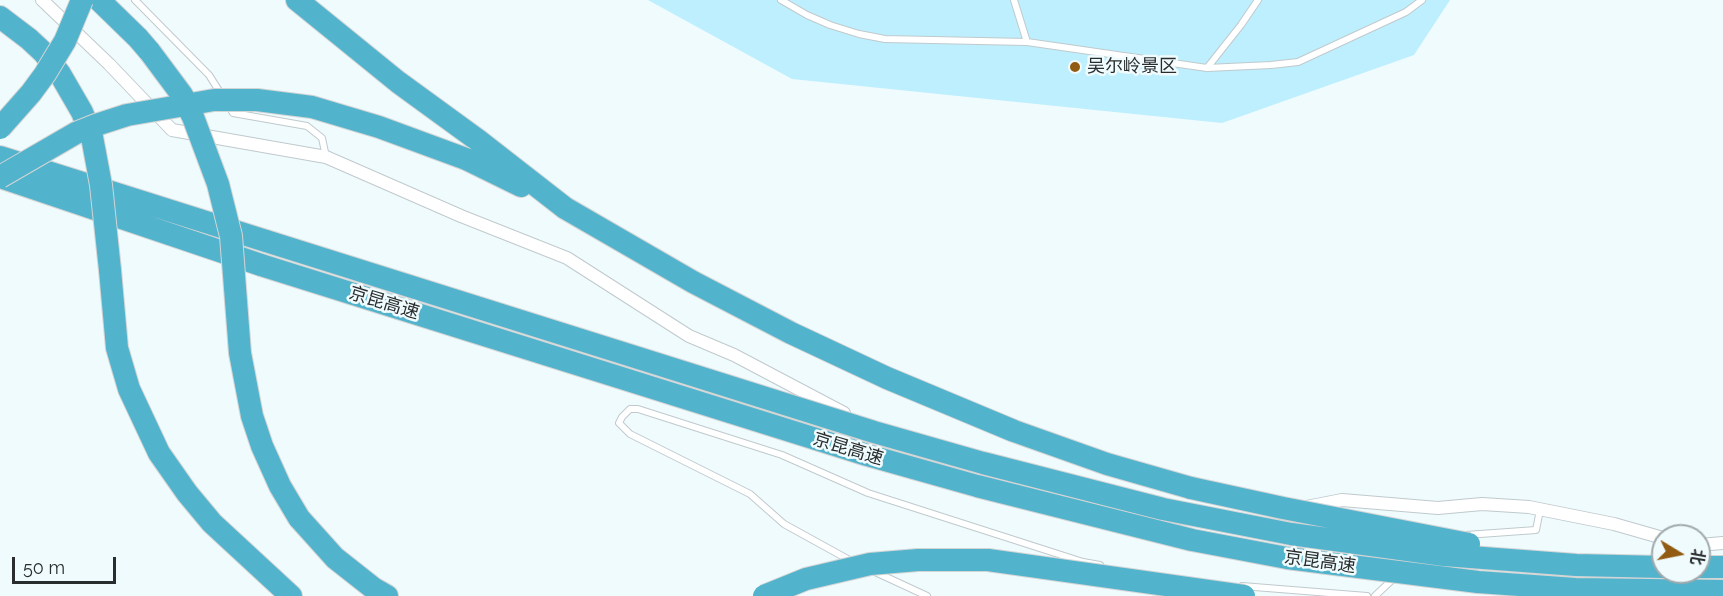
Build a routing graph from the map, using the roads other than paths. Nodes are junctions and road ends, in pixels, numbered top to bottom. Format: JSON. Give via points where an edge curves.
{"nodes":[{"id":1,"x":42,"y":0,"type":"edge"},
{"id":2,"x":82,"y":0,"type":"edge"},
{"id":3,"x":99,"y":0,"type":"edge"},
{"id":4,"x":135,"y":0,"type":"edge"},
{"id":5,"x":297,"y":0,"type":"edge"},
{"id":6,"x":781,"y":0,"type":"edge"},
{"id":7,"x":1014,"y":0,"type":"edge"},
{"id":8,"x":1258,"y":0,"type":"edge"},
{"id":9,"x":1422,"y":0,"type":"edge"},
{"id":10,"x":0,"y":17,"type":"edge"},
{"id":11,"x":1027,"y":42,"type":"junction"},
{"id":12,"x":1207,"y":68,"type":"junction"},
{"id":13,"x":0,"y":128,"type":"edge"},
{"id":14,"x":0,"y":157,"type":"edge"},
{"id":15,"x":326,"y":157,"type":"junction"},
{"id":16,"x":0,"y":177,"type":"edge"},
{"id":17,"x":565,"y":208,"type":"junction"},
{"id":18,"x":1540,"y":510,"type":"junction"},
{"id":19,"x":1651,"y":535,"type":"edge"},
{"id":20,"x":1415,"y":559,"type":"dead end"},
{"id":21,"x":1576,"y":565,"type":"junction"},
{"id":22,"x":1407,"y":566,"type":"dead end"},
{"id":23,"x":1112,"y":567,"type":"dead end"},
{"id":24,"x":1651,"y":567,"type":"edge"},
{"id":25,"x":1142,"y":572,"type":"dead end"},
{"id":26,"x":1723,"y":591,"type":"edge"},
{"id":27,"x":291,"y":596,"type":"edge"},
{"id":28,"x":387,"y":596,"type":"edge"},
{"id":29,"x":764,"y":596,"type":"edge"},
{"id":30,"x":927,"y":596,"type":"edge"},
{"id":31,"x":1244,"y":596,"type":"edge"},
{"id":32,"x":1367,"y":596,"type":"edge"},
{"id":33,"x":1375,"y":596,"type":"edge"}],
"edges":[{"from":1,"to":15,"type":"street","via":[[172,130]]},
{"from":2,"to":13,"type":"highway","bridge":true,"via":[[65,41],[45,74]]},
{"from":3,"to":28,"type":"highway","bridge":true,"via":[[138,38],[182,95],[218,184],[231,236],[240,353],[252,416],[280,486],[299,518],[335,558]]},
{"from":4,"to":15,"type":"lane","via":[[209,75],[233,113],[307,126],[322,138]]},
{"from":5,"to":17,"type":"highway"},
{"from":6,"to":11,"type":"lane","via":[[807,15],[859,34]]},
{"from":7,"to":11,"type":"lane"},
{"from":8,"to":12,"type":"lane"},
{"from":9,"to":12,"type":"lane","via":[[1406,12],[1311,58]]},
{"from":10,"to":27,"type":"highway","bridge":true,"via":[[29,39],[55,67],[78,103],[92,137],[101,185],[117,348],[129,389],[159,453],[212,523]]},
{"from":11,"to":12,"type":"lane"},
{"from":14,"to":21,"type":"highway","name":"京昆高速","bridge":true,"via":[[983,463],[1198,517],[1291,534],[1462,557]]},
{"from":15,"to":18,"type":"street","via":[[567,258],[689,336],[734,355],[917,451],[1020,484],[1255,516],[1342,500],[1438,508],[1482,504]]},
{"from":16,"to":17,"type":"highway","bridge":true,"via":[[76,133],[127,115],[214,100],[257,100],[312,107],[378,127],[466,159]]},
{"from":16,"to":26,"type":"highway","name":"京昆高速","bridge":true,"via":[[261,265],[867,455],[1192,540],[1298,560],[1478,582],[1575,589]]},
{"from":17,"to":21,"type":"highway","bridge":true,"via":[[791,333],[887,378],[1107,464],[1191,488]]},
{"from":18,"to":19,"type":"street"},
{"from":18,"to":20,"type":"lane","via":[[1536,530],[1438,536]]},
{"from":21,"to":24,"type":"highway","name":"京昆高速","bridge":true},
{"from":22,"to":33,"type":"lane"},
{"from":23,"to":30,"type":"lane","via":[[868,493],[782,455],[638,409],[630,409],[622,417],[620,423],[630,434],[750,494],[784,524],[857,564]]},
{"from":25,"to":32,"type":"lane","via":[[1169,593],[1191,596],[1238,585]]},
{"from":29,"to":31,"type":"highway","bridge":true,"via":[[806,579],[870,564],[918,560],[988,560]]}]}
